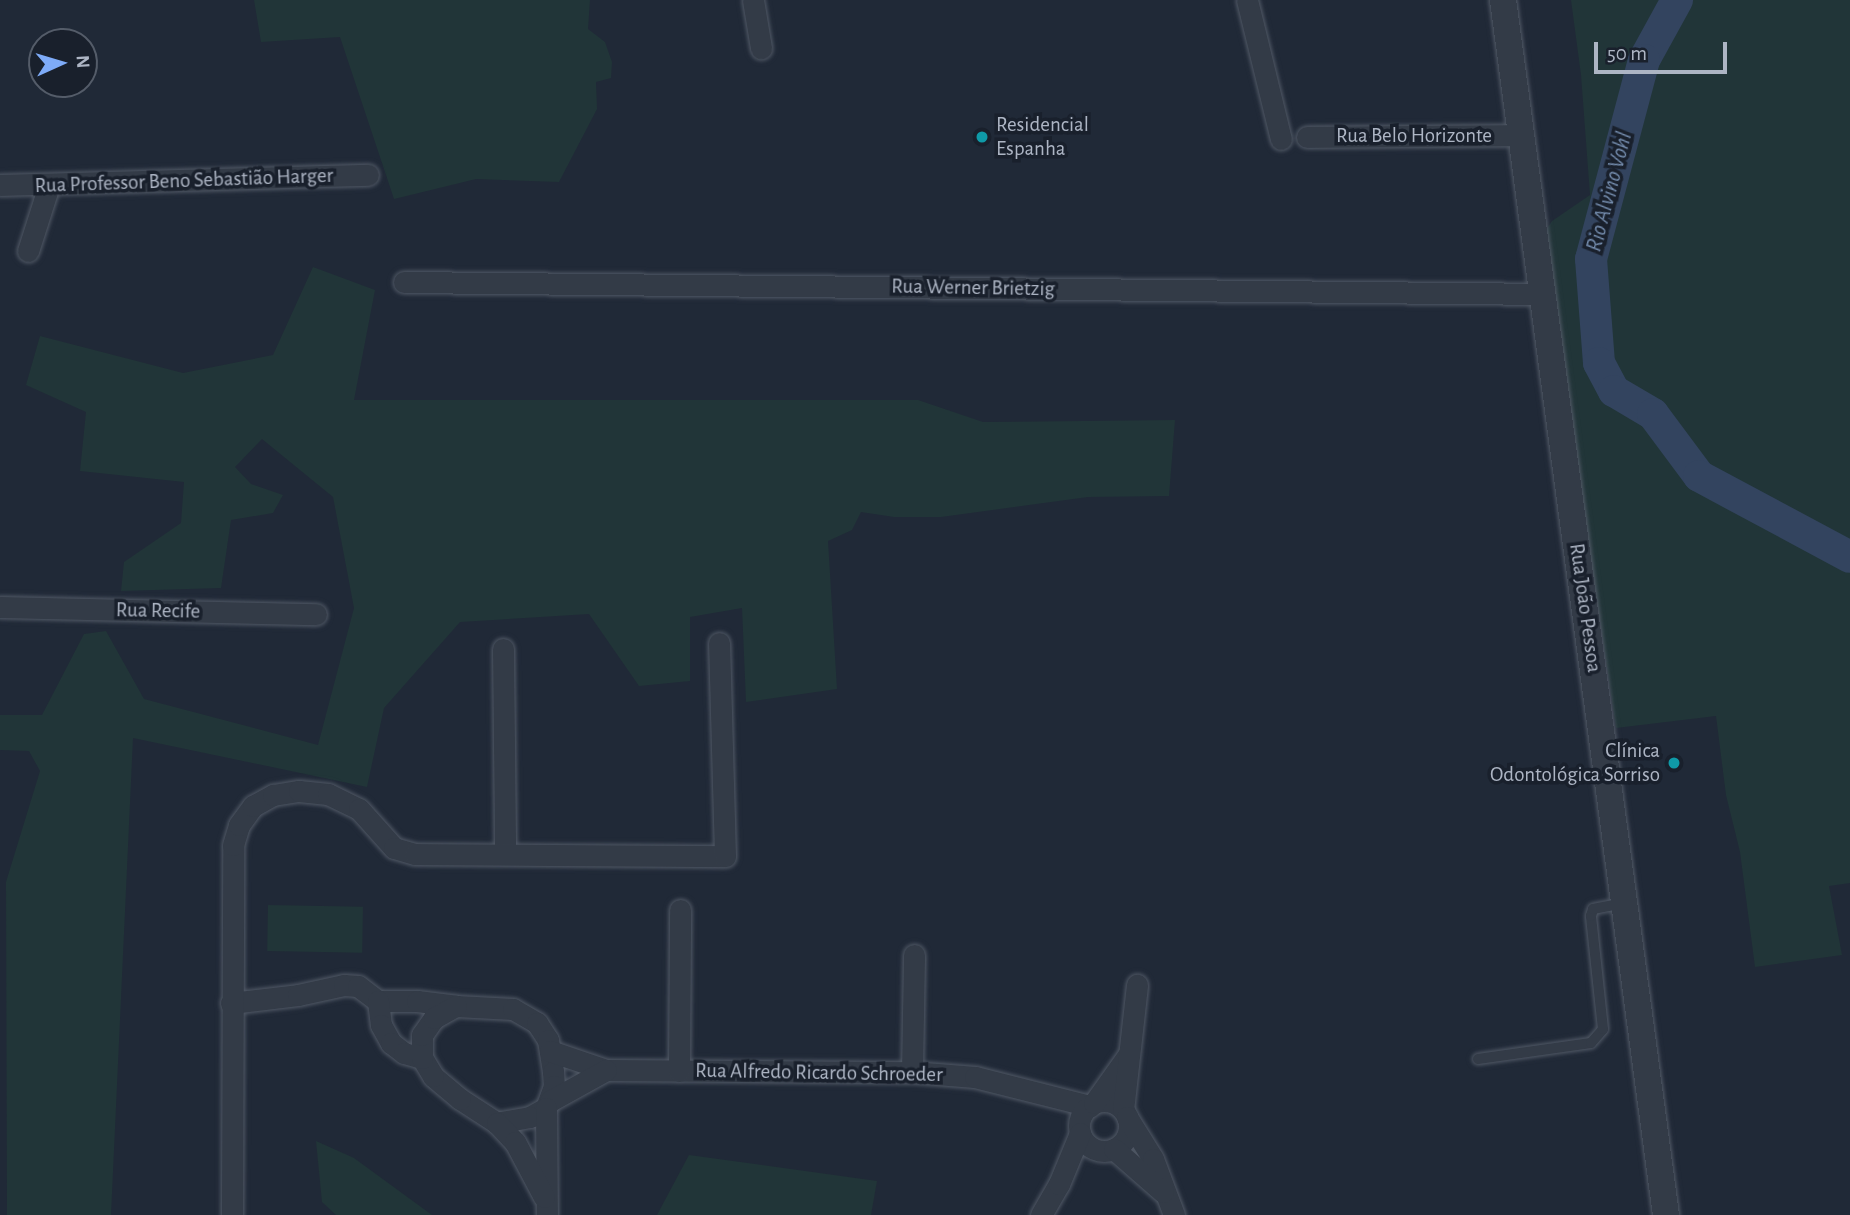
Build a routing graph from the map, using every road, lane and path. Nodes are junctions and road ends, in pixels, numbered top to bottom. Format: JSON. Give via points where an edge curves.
{"nodes":[{"id":1,"x":752,"y":0,"type":"edge"},
{"id":2,"x":1247,"y":0,"type":"edge"},
{"id":3,"x":1503,"y":0,"type":"edge"},
{"id":4,"x":761,"y":48,"type":"dead end"},
{"id":5,"x":1521,"y":135,"type":"junction"},
{"id":6,"x":1307,"y":137,"type":"dead end"},
{"id":7,"x":1281,"y":139,"type":"dead end"},
{"id":8,"x":368,"y":175,"type":"dead end"},
{"id":9,"x":0,"y":185,"type":"edge"},
{"id":10,"x":48,"y":185,"type":"junction"},
{"id":11,"x":28,"y":251,"type":"dead end"},
{"id":12,"x":404,"y":282,"type":"dead end"},
{"id":13,"x":1542,"y":294,"type":"junction"},
{"id":14,"x":0,"y":607,"type":"edge"},
{"id":15,"x":316,"y":614,"type":"dead end"},
{"id":16,"x":719,"y":643,"type":"dead end"},
{"id":17,"x":503,"y":649,"type":"dead end"},
{"id":18,"x":505,"y":854,"type":"junction"},
{"id":19,"x":1625,"y":903,"type":"junction"},
{"id":20,"x":680,"y":910,"type":"dead end"},
{"id":21,"x":914,"y":955,"type":"dead end"},
{"id":22,"x":1137,"y":985,"type":"dead end"},
{"id":23,"x":378,"y":1001,"type":"junction"},
{"id":24,"x":231,"y":1003,"type":"junction"},
{"id":25,"x":456,"y":1006,"type":"junction"},
{"id":26,"x":1132,"y":1049,"type":"junction"},
{"id":27,"x":550,"y":1051,"type":"junction"},
{"id":28,"x":422,"y":1058,"type":"junction"},
{"id":29,"x":1478,"y":1059,"type":"dead end"},
{"id":30,"x":606,"y":1070,"type":"junction"},
{"id":31,"x":679,"y":1070,"type":"junction"},
{"id":32,"x":912,"y":1072,"type":"junction"},
{"id":33,"x":548,"y":1105,"type":"junction"},
{"id":34,"x":1125,"y":1114,"type":"junction"},
{"id":35,"x":1086,"y":1117,"type":"junction"},
{"id":36,"x":497,"y":1123,"type":"junction"},
{"id":37,"x":1105,"y":1150,"type":"junction"},
{"id":38,"x":1059,"y":1184,"type":"junction"},
{"id":39,"x":1165,"y":1193,"type":"junction"},
{"id":40,"x":547,"y":1210,"type":"edge"},
{"id":41,"x":232,"y":1215,"type":"edge"},
{"id":42,"x":1041,"y":1215,"type":"edge"},
{"id":43,"x":1174,"y":1215,"type":"edge"},
{"id":44,"x":1667,"y":1215,"type":"edge"}],
"edges":[{"from":1,"to":4,"type":"street"},
{"from":2,"to":7,"type":"street"},
{"from":3,"to":5,"type":"street","name":"Rua João Pessoa"},
{"from":5,"to":6,"type":"street","name":"Rua Belo Horizonte"},
{"from":5,"to":13,"type":"street","name":"Rua João Pessoa"},
{"from":8,"to":10,"type":"street","name":"Rua Professor Beno Sebastião Harger"},
{"from":9,"to":10,"type":"street","name":"Rua Professor Beno Sebastião Harger"},
{"from":10,"to":11,"type":"street"},
{"from":12,"to":13,"type":"street","name":"Rua Werner Brietzig"},
{"from":13,"to":19,"type":"street","name":"Rua João Pessoa"},
{"from":14,"to":15,"type":"street","name":"Rua Recife"},
{"from":16,"to":18,"type":"street","via":[[725,856]]},
{"from":17,"to":18,"type":"street"},
{"from":18,"to":24,"type":"street","via":[[403,852],[344,800],[328,794],[273,795],[253,806],[239,825],[233,845]]},
{"from":19,"to":29,"type":"lane","via":[[1593,909],[1591,916],[1603,1029],[1591,1043]]},
{"from":19,"to":44,"type":"street","name":"Rua João Pessoa"},
{"from":20,"to":31,"type":"street"},
{"from":21,"to":32,"type":"street"},
{"from":22,"to":26,"type":"street"},
{"from":23,"to":24,"type":"street","via":[[358,986],[344,985]]},
{"from":23,"to":25,"type":"street"},
{"from":23,"to":28,"type":"street","via":[[381,1025],[391,1043]]},
{"from":24,"to":41,"type":"street"},
{"from":25,"to":27,"type":"street","via":[[513,1009],[537,1023]]},
{"from":25,"to":28,"type":"street","via":[[434,1018],[422,1035]]},
{"from":26,"to":34,"type":"street"},
{"from":26,"to":35,"type":"street"},
{"from":27,"to":30,"type":"street","name":"Rua Alfredo Ricardo Schroeder"},
{"from":27,"to":33,"type":"street","via":[[554,1086]]},
{"from":28,"to":36,"type":"street","via":[[433,1076]]},
{"from":30,"to":31,"type":"street","name":"Rua Alfredo Ricardo Schroeder"},
{"from":30,"to":33,"type":"street","name":"Rua Alfredo Ricardo Schroeder"},
{"from":31,"to":32,"type":"street","name":"Rua Alfredo Ricardo Schroeder"},
{"from":32,"to":35,"type":"street","name":"Rua Alfredo Ricardo Schroeder","via":[[975,1077],[1029,1092]]},
{"from":33,"to":36,"type":"street","via":[[530,1117]]},
{"from":33,"to":40,"type":"street"},
{"from":34,"to":35,"type":"street","via":[[1110,1102]]},
{"from":34,"to":37,"type":"street","via":[[1126,1139]]},
{"from":34,"to":39,"type":"street","via":[[1153,1159]]},
{"from":35,"to":37,"type":"street"},
{"from":35,"to":38,"type":"street"},
{"from":36,"to":40,"type":"street","via":[[515,1142]]},
{"from":37,"to":38,"type":"street"},
{"from":37,"to":39,"type":"street"},
{"from":38,"to":42,"type":"street"},
{"from":39,"to":43,"type":"street"}]}
